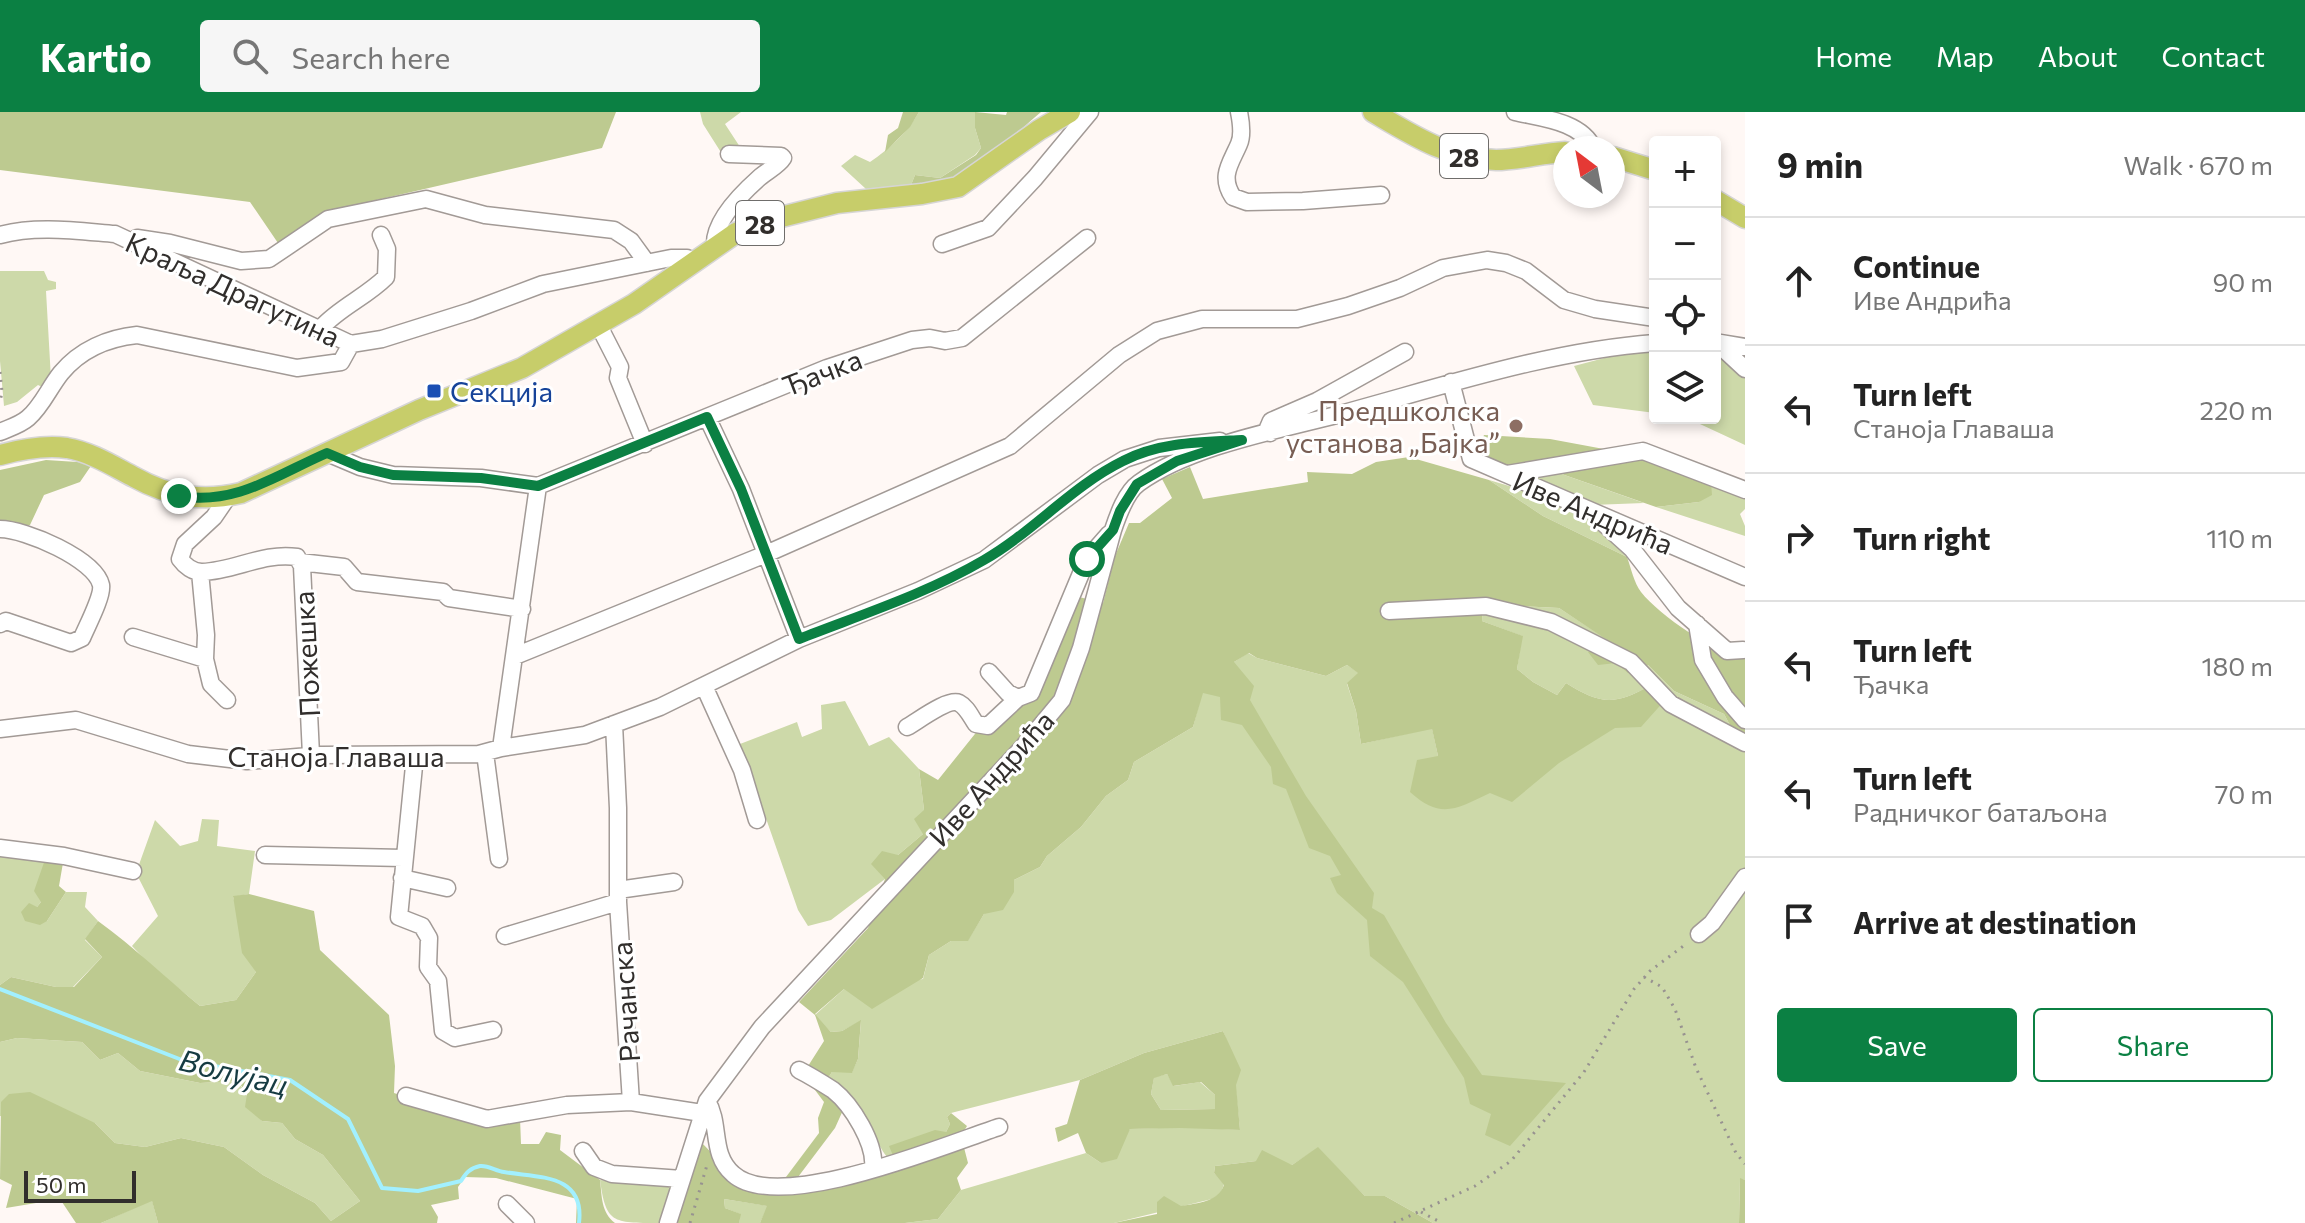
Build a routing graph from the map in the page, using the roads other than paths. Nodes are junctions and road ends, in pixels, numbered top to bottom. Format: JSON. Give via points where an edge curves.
{"nodes":[{"id":1,"x":1070,"y":112,"type":"edge"},
{"id":2,"x":1090,"y":112,"type":"edge"},
{"id":3,"x":1239,"y":112,"type":"edge"},
{"id":4,"x":1373,"y":112,"type":"edge"},
{"id":5,"x":1515,"y":112,"type":"edge"},
{"id":6,"x":1585,"y":136,"type":"edge"},
{"id":7,"x":1553,"y":153,"type":"edge"},
{"id":8,"x":729,"y":154,"type":"dead end"},
{"id":9,"x":1625,"y":161,"type":"edge"},
{"id":10,"x":1649,"y":168,"type":"edge"},
{"id":11,"x":1381,"y":195,"type":"dead end"},
{"id":12,"x":1721,"y":204,"type":"edge"},
{"id":13,"x":1745,"y":218,"type":"edge"},
{"id":14,"x":115,"y":234,"type":"junction"},
{"id":15,"x":381,"y":235,"type":"dead end"},
{"id":16,"x":1,"y":238,"type":"edge"},
{"id":17,"x":1087,"y":238,"type":"dead end"},
{"id":18,"x":942,"y":244,"type":"dead end"},
{"id":19,"x":715,"y":246,"type":"junction"},
{"id":20,"x":694,"y":262,"type":"junction"},
{"id":21,"x":647,"y":263,"type":"junction"},
{"id":22,"x":1649,"y":317,"type":"edge"},
{"id":23,"x":599,"y":326,"type":"junction"},
{"id":24,"x":321,"y":328,"type":"junction"},
{"id":25,"x":1721,"y":343,"type":"edge"},
{"id":26,"x":351,"y":344,"type":"junction"},
{"id":27,"x":1649,"y":344,"type":"edge"},
{"id":28,"x":1721,"y":347,"type":"edge"},
{"id":29,"x":1745,"y":347,"type":"edge"},
{"id":30,"x":1405,"y":352,"type":"dead end"},
{"id":31,"x":1745,"y":369,"type":"edge"},
{"id":32,"x":1451,"y":382,"type":"junction"},
{"id":33,"x":707,"y":417,"type":"junction"},
{"id":34,"x":0,"y":432,"type":"edge"},
{"id":35,"x":1270,"y":433,"type":"junction"},
{"id":36,"x":1242,"y":440,"type":"junction"},
{"id":37,"x":645,"y":444,"type":"junction"},
{"id":38,"x":327,"y":453,"type":"junction"},
{"id":39,"x":0,"y":455,"type":"edge"},
{"id":40,"x":1505,"y":474,"type":"junction"},
{"id":41,"x":538,"y":486,"type":"junction"},
{"id":42,"x":1745,"y":490,"type":"edge"},
{"id":43,"x":229,"y":495,"type":"junction"},
{"id":44,"x":1591,"y":511,"type":"junction"},
{"id":45,"x":0,"y":529,"type":"edge"},
{"id":46,"x":1113,"y":530,"type":"junction"},
{"id":47,"x":766,"y":554,"type":"junction"},
{"id":48,"x":300,"y":562,"type":"junction"},
{"id":49,"x":200,"y":572,"type":"junction"},
{"id":50,"x":1745,"y":577,"type":"edge"},
{"id":51,"x":522,"y":609,"type":"junction"},
{"id":52,"x":1389,"y":611,"type":"dead end"},
{"id":53,"x":0,"y":624,"type":"edge"},
{"id":54,"x":1697,"y":624,"type":"junction"},
{"id":55,"x":133,"y":637,"type":"dead end"},
{"id":56,"x":799,"y":639,"type":"junction"},
{"id":57,"x":1743,"y":650,"type":"dead end"},
{"id":58,"x":515,"y":656,"type":"junction"},
{"id":59,"x":205,"y":659,"type":"junction"},
{"id":60,"x":989,"y":672,"type":"dead end"},
{"id":61,"x":704,"y":686,"type":"junction"},
{"id":62,"x":1018,"y":698,"type":"junction"},
{"id":63,"x":227,"y":700,"type":"dead end"},
{"id":64,"x":1745,"y":720,"type":"edge"},
{"id":65,"x":614,"y":724,"type":"junction"},
{"id":66,"x":907,"y":727,"type":"dead end"},
{"id":67,"x":0,"y":728,"type":"edge"},
{"id":68,"x":1745,"y":743,"type":"edge"},
{"id":69,"x":493,"y":751,"type":"junction"},
{"id":70,"x":311,"y":755,"type":"junction"},
{"id":71,"x":415,"y":756,"type":"junction"},
{"id":72,"x":757,"y":820,"type":"dead end"},
{"id":73,"x":0,"y":848,"type":"edge"},
{"id":74,"x":265,"y":855,"type":"dead end"},
{"id":75,"x":403,"y":858,"type":"junction"},
{"id":76,"x":499,"y":859,"type":"dead end"},
{"id":77,"x":133,"y":871,"type":"dead end"},
{"id":78,"x":1745,"y":877,"type":"edge"},
{"id":79,"x":402,"y":878,"type":"junction"},
{"id":80,"x":674,"y":882,"type":"dead end"},
{"id":81,"x":447,"y":888,"type":"dead end"},
{"id":82,"x":618,"y":896,"type":"junction"},
{"id":83,"x":1699,"y":934,"type":"road end"},
{"id":84,"x":505,"y":936,"type":"dead end"},
{"id":85,"x":493,"y":1030,"type":"dead end"},
{"id":86,"x":799,"y":1070,"type":"dead end"},
{"id":87,"x":406,"y":1096,"type":"dead end"},
{"id":88,"x":631,"y":1102,"type":"junction"},
{"id":89,"x":704,"y":1107,"type":"junction"},
{"id":90,"x":999,"y":1127,"type":"dead end"},
{"id":91,"x":583,"y":1151,"type":"dead end"},
{"id":92,"x":873,"y":1168,"type":"junction"},
{"id":93,"x":682,"y":1179,"type":"junction"},
{"id":94,"x":507,"y":1204,"type":"dead end"},
{"id":95,"x":526,"y":1223,"type":"edge"},
{"id":96,"x":668,"y":1223,"type":"edge"}],
"edges":[{"from":1,"to":19,"type":"main road","number":"28","via":[[958,187],[803,211],[736,233]]},
{"from":2,"to":18,"type":"street","via":[[988,228]]},
{"from":3,"to":11,"type":"street","via":[[1241,142],[1225,179],[1233,197],[1247,202]]},
{"from":4,"to":7,"type":"main road","number":"28","via":[[1427,144],[1456,154],[1498,160]]},
{"from":5,"to":6,"type":"street"},
{"from":8,"to":19,"type":"street","via":[[783,158],[717,228]]},
{"from":9,"to":10,"type":"main road"},
{"from":12,"to":13,"type":"main road"},
{"from":14,"to":16,"type":"street","name":"Краља Драгутина","via":[[22,232]]},
{"from":14,"to":21,"type":"street","via":[[241,261],[269,259],[328,219],[426,199],[485,215],[614,230],[631,241]]},
{"from":14,"to":24,"type":"street","name":"Краља Драгутина"},
{"from":15,"to":24,"type":"street","via":[[387,249],[386,277]]},
{"from":17,"to":33,"type":"street","name":"Ђачка","via":[[962,338],[900,343]]},
{"from":19,"to":20,"type":"main road","number":"28"},
{"from":20,"to":21,"type":"street","name":"Краља Драгутина","via":[[684,257]]},
{"from":20,"to":23,"type":"main road","number":"28"},
{"from":21,"to":26,"type":"street","name":"Краља Драгутина","via":[[543,284],[382,339]]},
{"from":22,"to":47,"type":"street","via":[[1564,300],[1526,271],[1487,260],[1443,268],[1400,288],[1297,319],[1202,319],[1157,331],[1119,355],[1010,446]]},
{"from":23,"to":37,"type":"street","via":[[620,367],[618,378]]},
{"from":23,"to":38,"type":"main road","number":"28","via":[[522,368]]},
{"from":24,"to":26,"type":"street","name":"Краља Драгутина"},
{"from":25,"to":29,"type":"street"},
{"from":26,"to":34,"type":"street","via":[[341,362],[297,368],[137,335],[120,337],[78,358],[36,411]]},
{"from":27,"to":32,"type":"street","name":"Иве Андрића"},
{"from":28,"to":31,"type":"street"},
{"from":30,"to":35,"type":"street","name":"Иве Андрића","via":[[1271,421]]},
{"from":32,"to":35,"type":"street","name":"Иве Андрића"},
{"from":32,"to":40,"type":"street","name":"Иве Андрића","via":[[1471,459]]},
{"from":33,"to":37,"type":"street","name":"Ђачка"},
{"from":33,"to":47,"type":"street"},
{"from":35,"to":36,"type":"street","name":"Иве Андрића"},
{"from":36,"to":46,"type":"street","name":"Иве Андрића","via":[[1177,461],[1137,484]]},
{"from":36,"to":56,"type":"street","name":"Станоја Главаша","via":[[1159,448],[1125,459],[984,560]]},
{"from":37,"to":41,"type":"street","name":"Ђачка"},
{"from":38,"to":41,"type":"street","name":"Ђачка","via":[[393,475]]},
{"from":38,"to":43,"type":"main road","number":"28"},
{"from":39,"to":43,"type":"main road","number":"28","via":[[66,448],[179,496]]},
{"from":40,"to":42,"type":"street","via":[[1643,451]]},
{"from":40,"to":44,"type":"street","name":"Иве Андрића"},
{"from":41,"to":51,"type":"street"},
{"from":43,"to":49,"type":"street","via":[[181,552],[184,565]]},
{"from":44,"to":50,"type":"street","name":"Иве Андрића"},
{"from":44,"to":54,"type":"street"},
{"from":45,"to":53,"type":"street","via":[[41,538],[76,557],[102,590],[82,638],[71,643],[6,621]]},
{"from":46,"to":62,"type":"street","via":[[1087,559],[1031,693]]},
{"from":46,"to":89,"type":"street","name":"Иве Андрића","via":[[1062,700],[762,1027]]},
{"from":47,"to":56,"type":"street"},
{"from":47,"to":58,"type":"street"},
{"from":48,"to":49,"type":"street","name":"Пожешка","via":[[297,557],[272,556]]},
{"from":48,"to":51,"type":"street","via":[[344,567],[357,582],[443,592],[449,598]]},
{"from":48,"to":70,"type":"street","name":"Пожешка"},
{"from":49,"to":59,"type":"street"},
{"from":51,"to":58,"type":"street"},
{"from":52,"to":68,"type":"street","via":[[1486,606],[1551,622],[1631,662],[1671,704]]},
{"from":54,"to":57,"type":"street","via":[[1727,651]]},
{"from":54,"to":64,"type":"street","via":[[1703,660]]},
{"from":55,"to":59,"type":"street"},
{"from":56,"to":61,"type":"street","name":"Станоја Главаша"},
{"from":58,"to":69,"type":"street"},
{"from":59,"to":63,"type":"street","via":[[211,684]]},
{"from":60,"to":62,"type":"street"},
{"from":61,"to":65,"type":"street","name":"Станоја Главаша"},
{"from":61,"to":72,"type":"street","via":[[742,770]]},
{"from":62,"to":66,"type":"street","via":[[988,726],[976,724],[967,709],[950,702]]},
{"from":65,"to":69,"type":"street","name":"Станоја Главаша","via":[[585,735]]},
{"from":65,"to":82,"type":"street","name":"Рачанска"},
{"from":67,"to":70,"type":"street","name":"Станоја Главаша","via":[[76,720],[188,754],[247,761]]},
{"from":69,"to":71,"type":"street","name":"Станоја Главаша"},
{"from":69,"to":76,"type":"street","name":"Станоја Главаша"},
{"from":70,"to":71,"type":"street","name":"Станоја Главаша"},
{"from":71,"to":75,"type":"street"},
{"from":73,"to":77,"type":"street"},
{"from":74,"to":75,"type":"street"},
{"from":75,"to":79,"type":"street"},
{"from":78,"to":83,"type":"street"},
{"from":79,"to":81,"type":"street"},
{"from":79,"to":85,"type":"street","via":[[399,917],[422,926],[429,938],[428,967],[438,981],[443,1031],[455,1038]]},
{"from":80,"to":82,"type":"street","name":"Рачанска"},
{"from":82,"to":84,"type":"street","name":"Рачанска"},
{"from":82,"to":88,"type":"street","name":"Рачанска"},
{"from":86,"to":92,"type":"street","via":[[841,1098],[868,1138]]},
{"from":87,"to":88,"type":"street","name":"Рачанска","via":[[487,1119],[567,1105]]},
{"from":88,"to":89,"type":"street","name":"Рачанска"},
{"from":89,"to":92,"type":"street","via":[[714,1112],[717,1149],[732,1174],[763,1187],[812,1185]]},
{"from":89,"to":93,"type":"street","name":"Иве Андрића"},
{"from":90,"to":92,"type":"street"},
{"from":91,"to":93,"type":"street","via":[[594,1167],[612,1174]]},
{"from":93,"to":96,"type":"street","name":"Иве Андрића"},
{"from":94,"to":95,"type":"street"}]}
